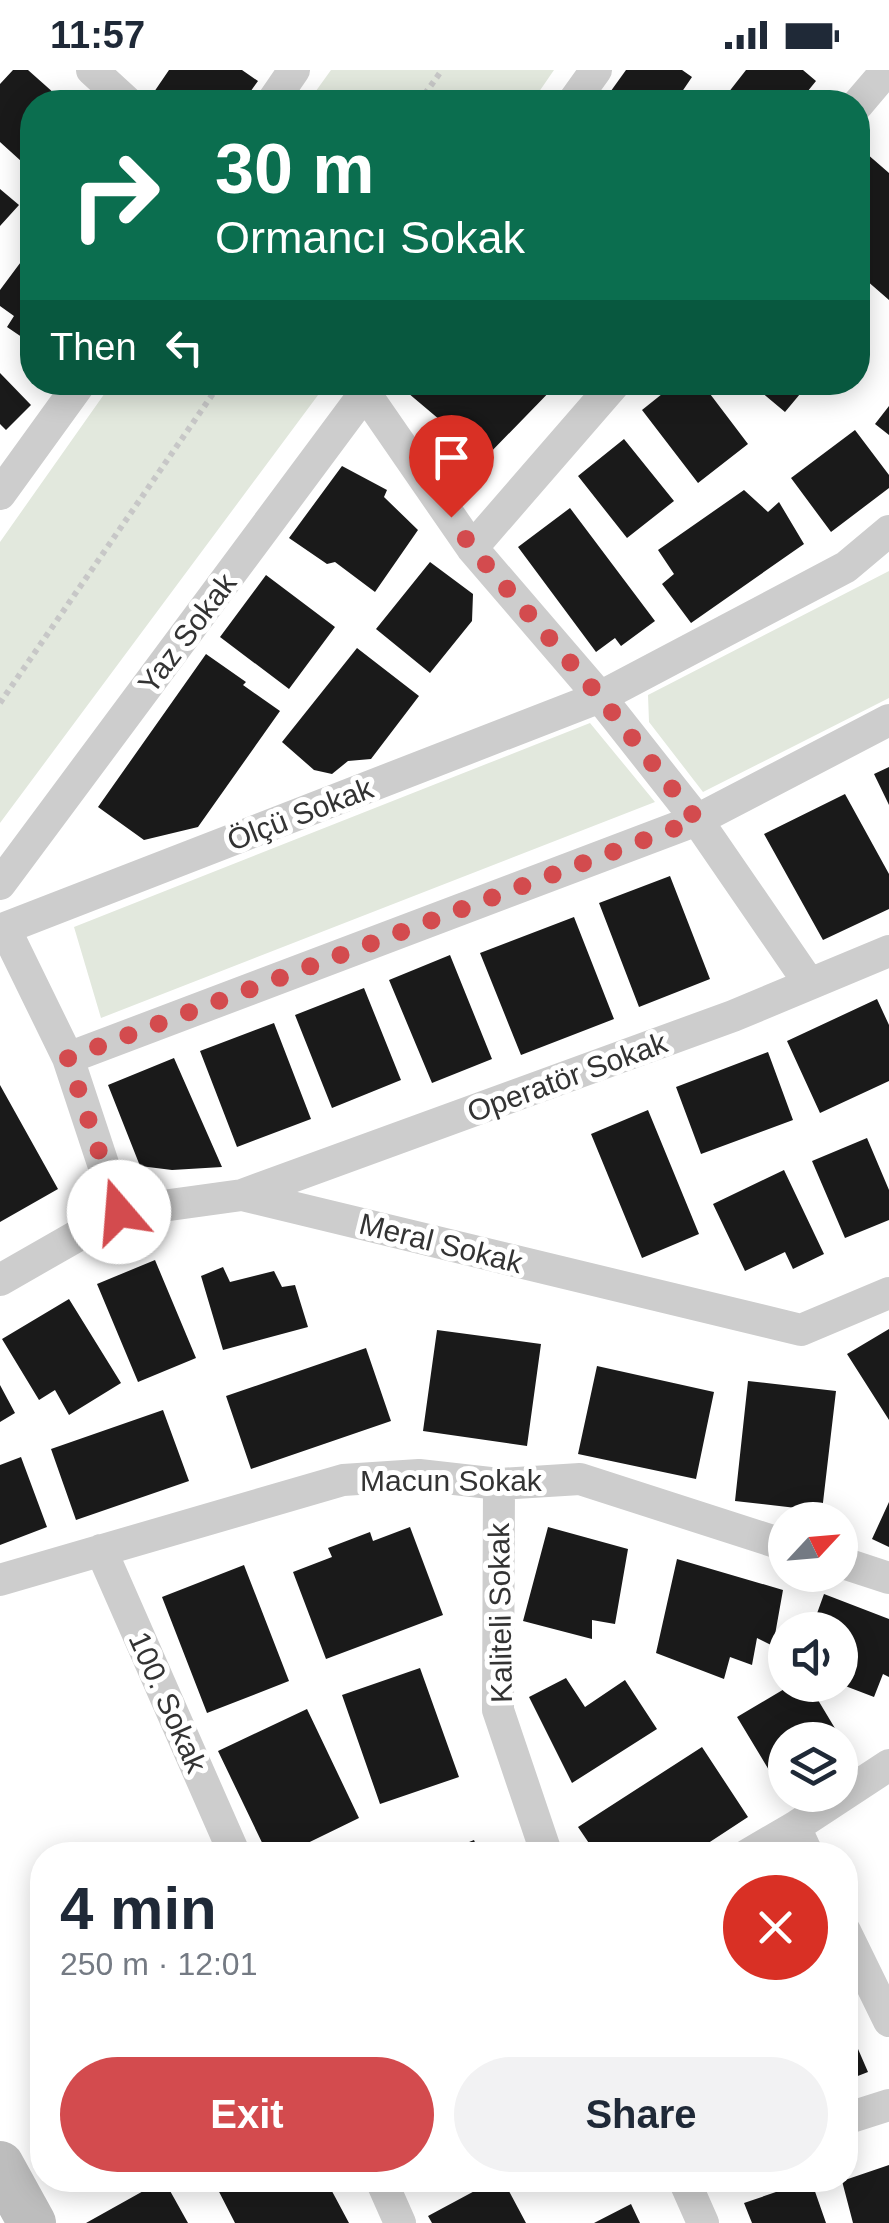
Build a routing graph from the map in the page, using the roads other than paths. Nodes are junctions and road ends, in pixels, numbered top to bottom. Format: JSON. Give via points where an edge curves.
{"nodes":[{"id":1,"x":92,"y":70,"type":"edge"},
{"id":2,"x":886,"y":70,"type":"edge"},
{"id":3,"x":114,"y":90,"type":"edge"},
{"id":4,"x":870,"y":90,"type":"edge"},
{"id":5,"x":72,"y":395,"type":"edge"},
{"id":6,"x":364,"y":395,"type":"edge"},
{"id":7,"x":374,"y":395,"type":"edge"},
{"id":8,"x":605,"y":395,"type":"edge"},
{"id":9,"x":0,"y":494,"type":"edge"},
{"id":10,"x":889,"y":530,"type":"edge"},
{"id":11,"x":472,"y":548,"type":"junction"},
{"id":12,"x":600,"y":697,"type":"junction"},
{"id":13,"x":889,"y":720,"type":"edge"},
{"id":14,"x":697,"y":820,"type":"junction"},
{"id":15,"x":0,"y":884,"type":"edge"},
{"id":16,"x":2,"y":929,"type":"edge"},
{"id":17,"x":889,"y":952,"type":"edge"},
{"id":18,"x":809,"y":983,"type":"junction"},
{"id":19,"x":68,"y":1058,"type":"junction"},
{"id":20,"x":242,"y":1196,"type":"junction"},
{"id":21,"x":119,"y":1212,"type":"junction"},
{"id":22,"x":0,"y":1280,"type":"edge"},
{"id":23,"x":889,"y":1293,"type":"edge"},
{"id":24,"x":499,"y":1484,"type":"junction"},
{"id":25,"x":768,"y":1540,"type":"edge"},
{"id":26,"x":101,"y":1550,"type":"junction"},
{"id":27,"x":858,"y":1568,"type":"edge"},
{"id":28,"x":889,"y":1578,"type":"edge"},
{"id":29,"x":0,"y":1580,"type":"edge"},
{"id":30,"x":889,"y":1765,"type":"edge"},
{"id":31,"x":801,"y":1841,"type":"edge"},
{"id":32,"x":229,"y":1842,"type":"edge"},
{"id":33,"x":543,"y":1842,"type":"edge"},
{"id":34,"x":858,"y":1958,"type":"edge"},
{"id":35,"x":889,"y":2021,"type":"edge"},
{"id":36,"x":889,"y":2106,"type":"edge"},
{"id":37,"x":858,"y":2116,"type":"edge"},
{"id":38,"x":386,"y":2192,"type":"edge"},
{"id":39,"x":689,"y":2192,"type":"edge"},
{"id":40,"x":400,"y":2223,"type":"edge"},
{"id":41,"x":702,"y":2223,"type":"edge"}],
"edges":[{"from":1,"to":3,"type":"street"},
{"from":2,"to":4,"type":"street"},
{"from":5,"to":9,"type":"street"},
{"from":6,"to":15,"type":"street","name":"Yaz Sokak"},
{"from":7,"to":11,"type":"street"},
{"from":8,"to":11,"type":"street"},
{"from":10,"to":12,"type":"street","name":"Ölçü Sokak","via":[[846,567]]},
{"from":11,"to":12,"type":"street"},
{"from":12,"to":14,"type":"street"},
{"from":12,"to":16,"type":"street","name":"Ölçü Sokak"},
{"from":13,"to":14,"type":"street"},
{"from":14,"to":18,"type":"street"},
{"from":14,"to":19,"type":"street"},
{"from":16,"to":19,"type":"street"},
{"from":17,"to":18,"type":"street","name":"Operatör Sokak"},
{"from":18,"to":20,"type":"street","name":"Operatör Sokak"},
{"from":19,"to":21,"type":"street"},
{"from":20,"to":21,"type":"street","name":"Meral Sokak"},
{"from":20,"to":23,"type":"street","name":"Meral Sokak","via":[[800,1330]]},
{"from":21,"to":22,"type":"street","name":"Meral Sokak"},
{"from":24,"to":25,"type":"street","name":"Macun Sokak","via":[[580,1479]]},
{"from":24,"to":26,"type":"street","name":"Macun Sokak","via":[[419,1474],[342,1480]]},
{"from":24,"to":33,"type":"street","name":"Kaliteli Sokak","via":[[498,1710]]},
{"from":26,"to":29,"type":"street","name":"Macun Sokak"},
{"from":26,"to":32,"type":"street","name":"100. Sokak"},
{"from":27,"to":28,"type":"street"},
{"from":30,"to":31,"type":"street"},
{"from":34,"to":35,"type":"street"},
{"from":36,"to":37,"type":"street"},
{"from":38,"to":40,"type":"street"},
{"from":39,"to":41,"type":"street"}]}
